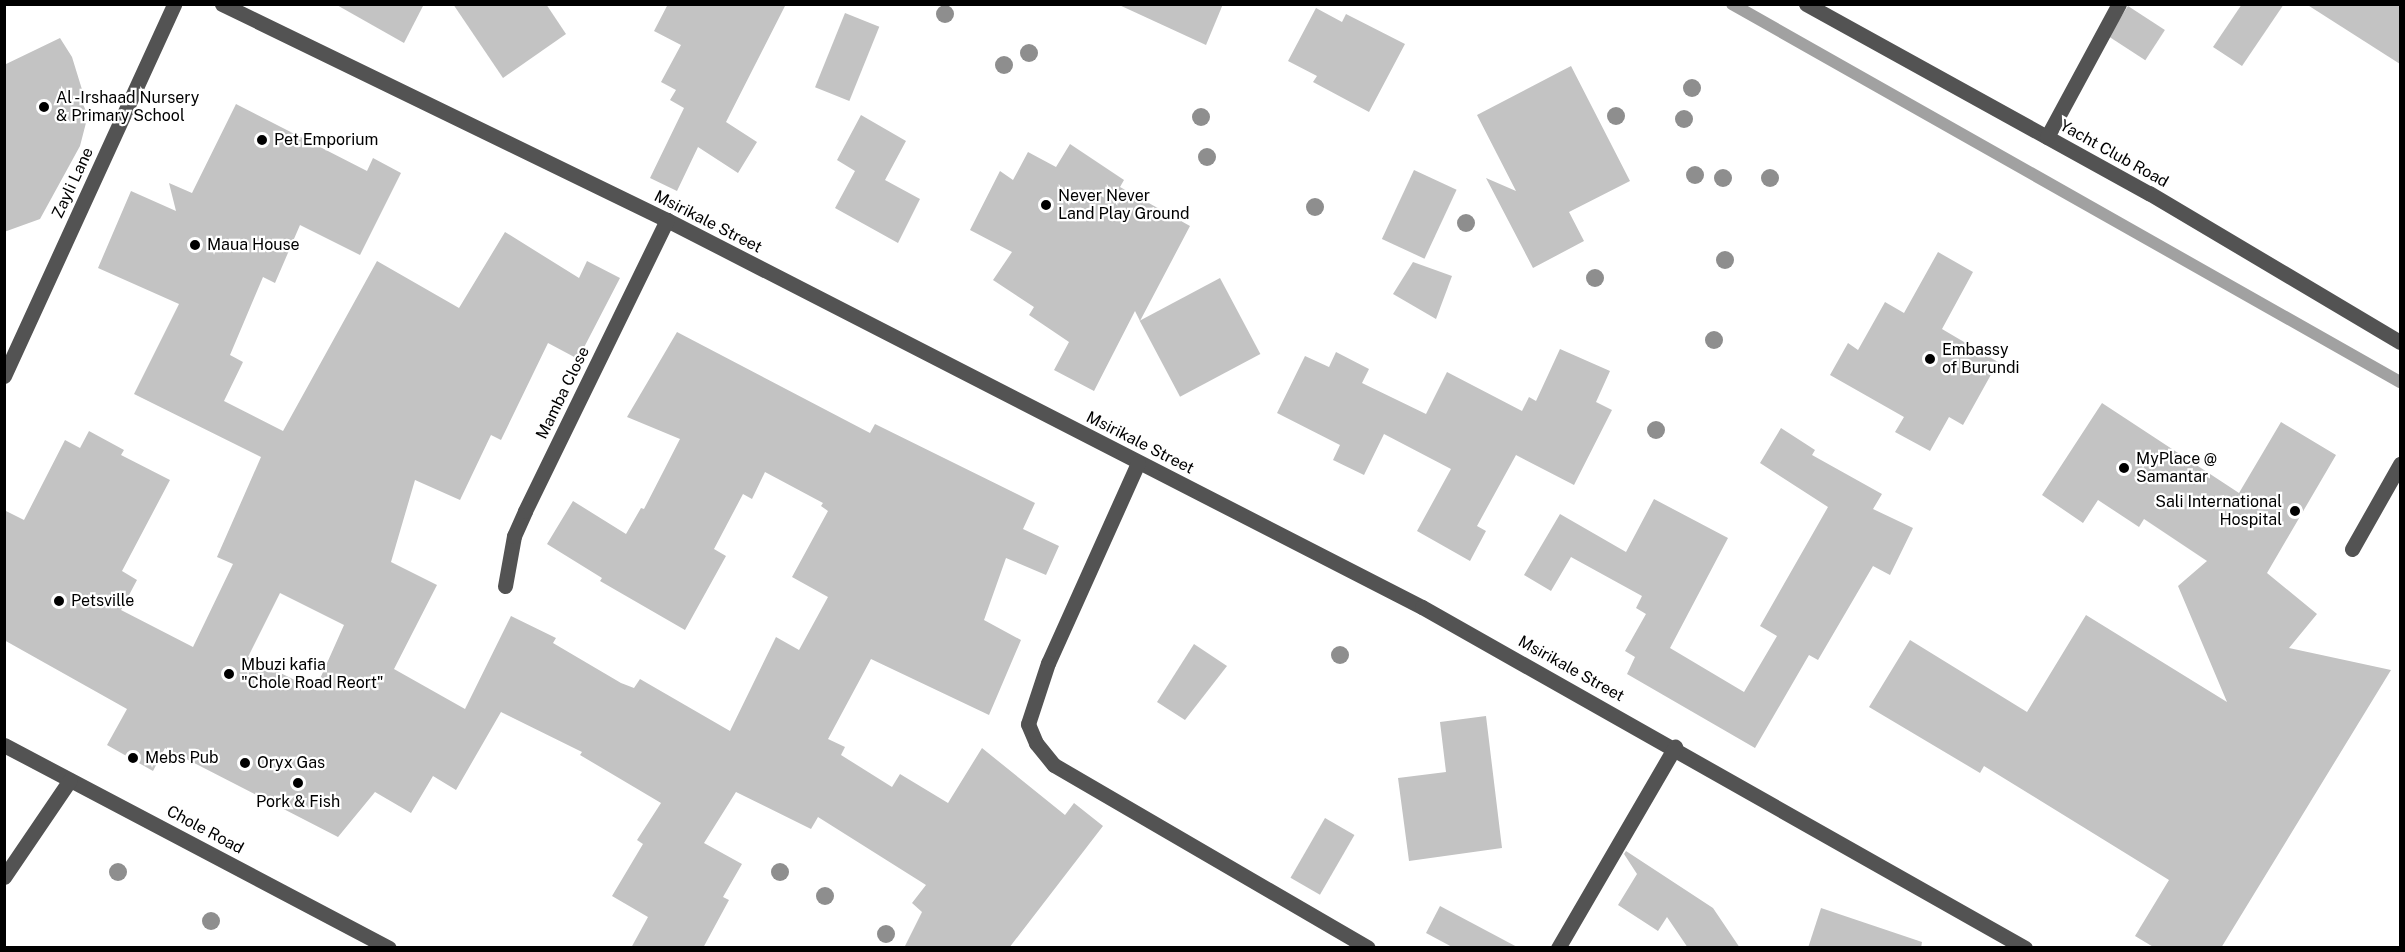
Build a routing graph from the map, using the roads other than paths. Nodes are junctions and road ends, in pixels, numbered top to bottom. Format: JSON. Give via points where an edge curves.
{"nodes":[{"id":1,"x":174,"y":4,"type":"edge"},
{"id":2,"x":222,"y":4,"type":"edge"},
{"id":3,"x":1806,"y":4,"type":"edge"},
{"id":4,"x":2119,"y":4,"type":"edge"},
{"id":5,"x":2047,"y":137,"type":"junction"},
{"id":6,"x":667,"y":220,"type":"junction"},
{"id":7,"x":2400,"y":342,"type":"edge"},
{"id":8,"x":4,"y":375,"type":"edge"},
{"id":9,"x":1138,"y":463,"type":"junction"},
{"id":10,"x":2400,"y":464,"type":"edge"},
{"id":11,"x":2352,"y":549,"type":"dead end"},
{"id":12,"x":505,"y":586,"type":"dead end"},
{"id":13,"x":4,"y":745,"type":"edge"},
{"id":14,"x":1675,"y":747,"type":"junction"},
{"id":15,"x":70,"y":780,"type":"junction"},
{"id":16,"x":4,"y":877,"type":"edge"},
{"id":17,"x":389,"y":948,"type":"edge"},
{"id":18,"x":1368,"y":948,"type":"edge"},
{"id":19,"x":1557,"y":948,"type":"edge"},
{"id":20,"x":2025,"y":948,"type":"edge"}],
"edges":[{"from":1,"to":8,"type":"street","name":"Zayli Lane"},
{"from":2,"to":6,"type":"street","name":"Msirikale Street"},
{"from":3,"to":5,"type":"street","name":"Yacht Club Road"},
{"from":4,"to":5,"type":"street"},
{"from":5,"to":7,"type":"street","name":"Yacht Club Road"},
{"from":6,"to":9,"type":"street","name":"Msirikale Street"},
{"from":6,"to":12,"type":"street","name":"Mamba Close","via":[[525,511],[514,536]]},
{"from":9,"to":14,"type":"street","name":"Msirikale Street","via":[[1422,607]]},
{"from":9,"to":18,"type":"street","via":[[1048,663],[1028,724],[1036,743],[1054,765]]},
{"from":10,"to":11,"type":"street"},
{"from":13,"to":15,"type":"street","name":"Chole Road"},
{"from":14,"to":19,"type":"street"},
{"from":14,"to":20,"type":"street","name":"Msirikale Street"},
{"from":15,"to":16,"type":"street"},
{"from":15,"to":17,"type":"street","name":"Chole Road"}]}
